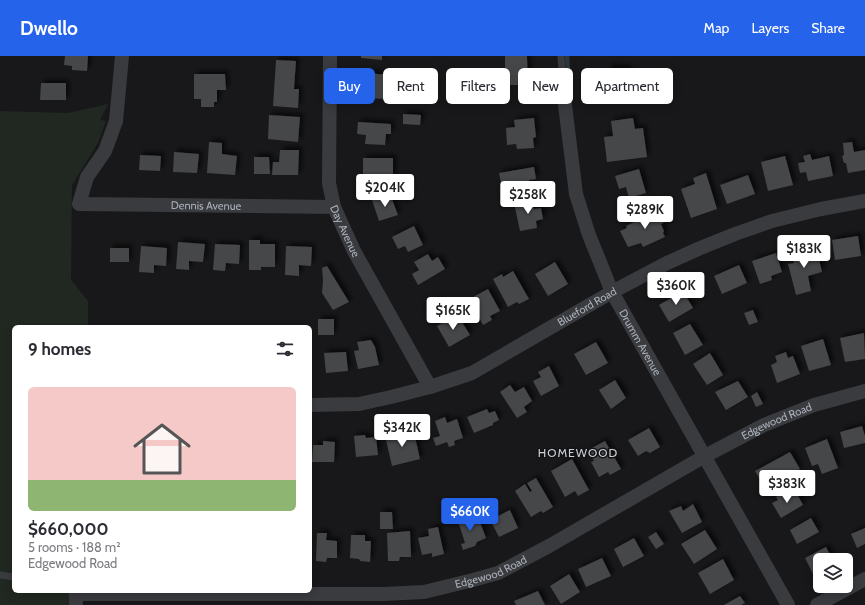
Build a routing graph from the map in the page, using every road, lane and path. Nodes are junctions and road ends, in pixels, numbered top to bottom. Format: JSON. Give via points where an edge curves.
{"nodes":[{"id":1,"x":122,"y":56,"type":"edge"},
{"id":2,"x":330,"y":56,"type":"edge"},
{"id":3,"x":561,"y":56,"type":"edge"},
{"id":4,"x":562,"y":68,"type":"edge"},
{"id":5,"x":565,"y":104,"type":"edge"},
{"id":6,"x":865,"y":201,"type":"edge"},
{"id":7,"x":334,"y":207,"type":"junction"},
{"id":8,"x":612,"y":292,"type":"junction"},
{"id":9,"x":430,"y":387,"type":"junction"},
{"id":10,"x":865,"y":391,"type":"edge"},
{"id":11,"x":312,"y":405,"type":"edge"},
{"id":12,"x":705,"y":456,"type":"junction"},
{"id":13,"x":0,"y":575,"type":"edge"},
{"id":14,"x":12,"y":577,"type":"edge"},
{"id":15,"x":865,"y":579,"type":"edge"},
{"id":16,"x":74,"y":595,"type":"edge"},
{"id":17,"x":788,"y":605,"type":"edge"},
{"id":18,"x":817,"y":605,"type":"edge"}],
"edges":[{"from":1,"to":7,"type":"street","name":"Dennis Avenue","via":[[116,121],[105,151],[87,178],[79,204]]},
{"from":2,"to":7,"type":"street","name":"Day Avenue","via":[[330,183]]},
{"from":3,"to":4,"type":"lane","name":"Drumm Avenue"},
{"from":5,"to":8,"type":"street","name":"Drumm Avenue","via":[[576,194]]},
{"from":6,"to":8,"type":"street","name":"Blueford Road","via":[[772,221],[735,234],[667,263]]},
{"from":7,"to":9,"type":"street","name":"Day Avenue","via":[[354,252]]},
{"from":8,"to":9,"type":"street","name":"Blueford Road","via":[[472,373]]},
{"from":8,"to":12,"type":"street","name":"Drumm Avenue"},
{"from":9,"to":11,"type":"street","name":"Blueford Road","via":[[359,404]]},
{"from":10,"to":12,"type":"street","name":"Edgewood Road","via":[[814,405],[768,423]]},
{"from":12,"to":16,"type":"street","name":"Edgewood Road","via":[[498,573],[432,590],[384,594]]},
{"from":12,"to":17,"type":"street","name":"Drumm Avenue"},
{"from":13,"to":14,"type":"lane"},
{"from":15,"to":18,"type":"street"}]}
